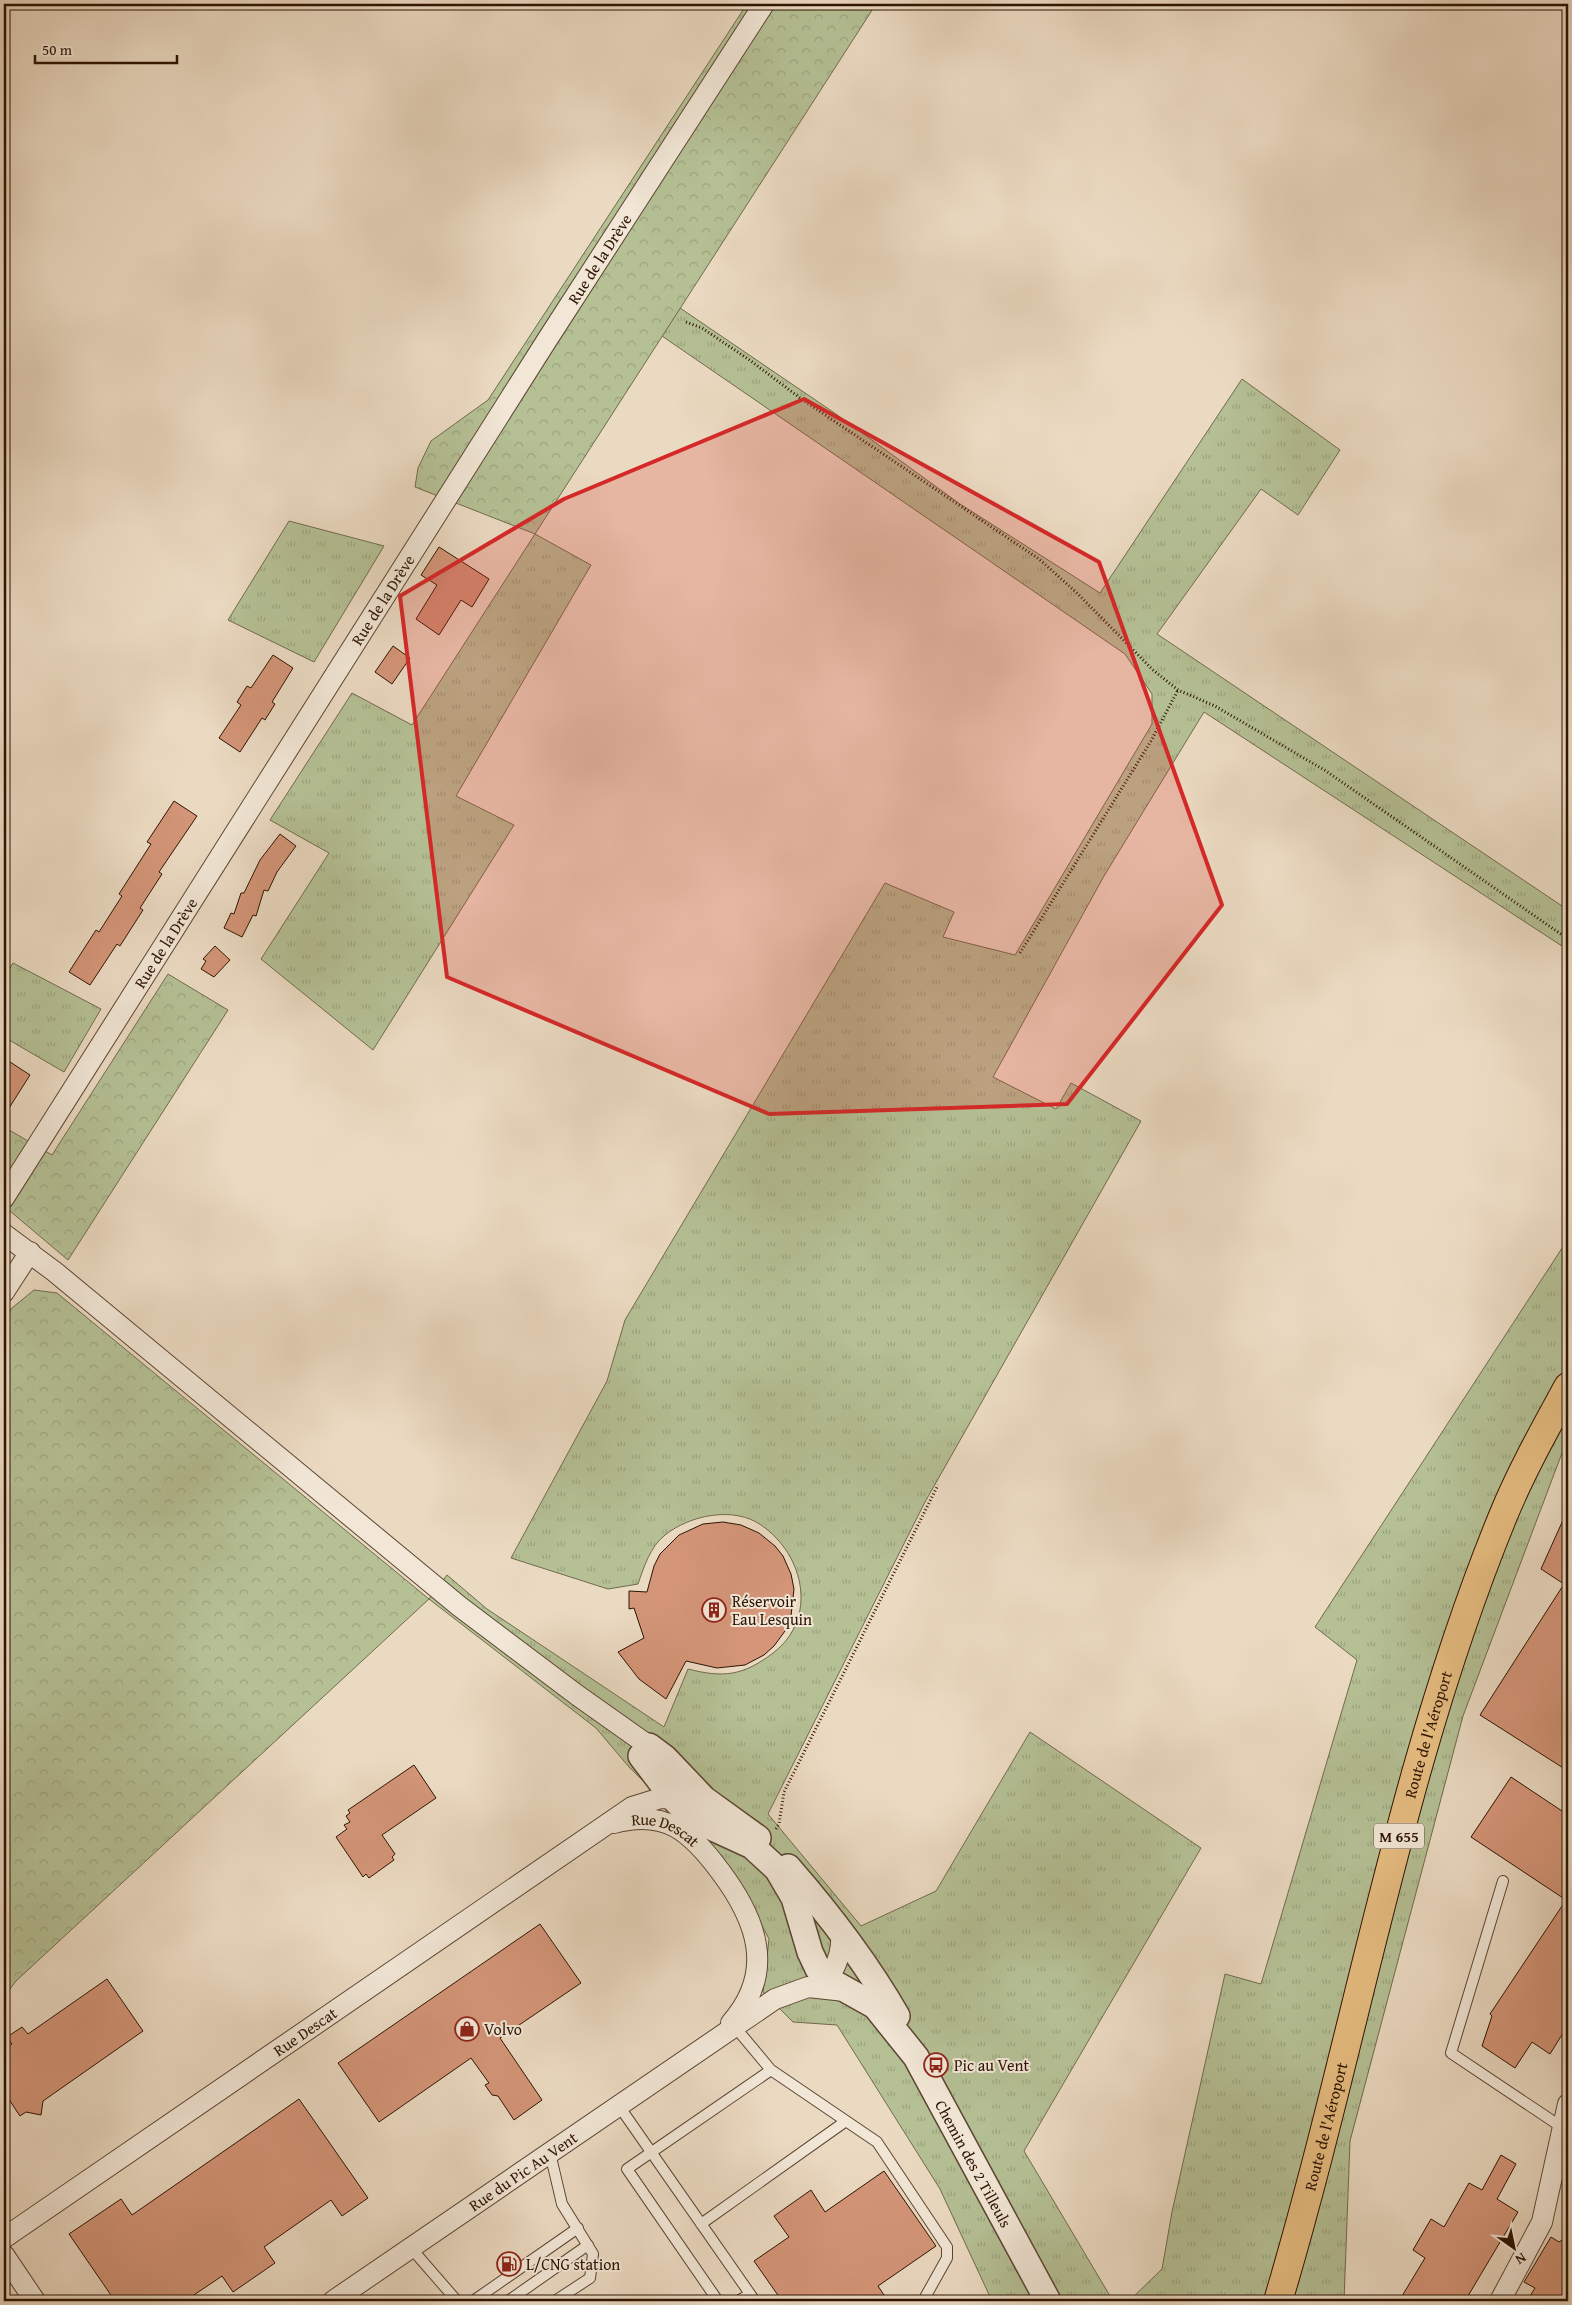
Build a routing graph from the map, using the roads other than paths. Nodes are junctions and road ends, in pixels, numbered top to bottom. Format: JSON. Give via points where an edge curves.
{"nodes":[{"id":1,"x":764,"y":4,"type":"edge"},
{"id":2,"x":4,"y":1198,"type":"edge"},
{"id":3,"x":4,"y":1234,"type":"edge"},
{"id":4,"x":30,"y":1252,"type":"junction"},
{"id":5,"x":4,"y":1292,"type":"edge"},
{"id":6,"x":1568,"y":1387,"type":"edge"},
{"id":7,"x":645,"y":1751,"type":"junction"},
{"id":8,"x":673,"y":1798,"type":"junction"},
{"id":9,"x":714,"y":1806,"type":"junction"},
{"id":10,"x":606,"y":1826,"type":"junction"},
{"id":11,"x":714,"y":1863,"type":"joint"},
{"id":12,"x":1503,"y":1881,"type":"dead end"},
{"id":13,"x":841,"y":1930,"type":"junction"},
{"id":14,"x":817,"y":1982,"type":"junction"},
{"id":15,"x":735,"y":2027,"type":"junction"},
{"id":16,"x":714,"y":2040,"type":"junction"},
{"id":17,"x":916,"y":2057,"type":"junction"},
{"id":18,"x":771,"y":2070,"type":"junction"},
{"id":19,"x":1568,"y":2104,"type":"edge"},
{"id":20,"x":619,"y":2106,"type":"junction"},
{"id":21,"x":846,"y":2121,"type":"junction"},
{"id":22,"x":1563,"y":2128,"type":"junction"},
{"id":23,"x":651,"y":2152,"type":"junction"},
{"id":24,"x":550,"y":2153,"type":"junction"},
{"id":25,"x":701,"y":2224,"type":"junction"},
{"id":26,"x":578,"y":2228,"type":"junction"},
{"id":27,"x":4,"y":2238,"type":"edge"},
{"id":28,"x":588,"y":2245,"type":"junction"},
{"id":29,"x":411,"y":2248,"type":"junction"},
{"id":30,"x":4,"y":2255,"type":"edge"},
{"id":31,"x":752,"y":2297,"type":"edge"},
{"id":32,"x":35,"y":2301,"type":"edge"},
{"id":33,"x":333,"y":2301,"type":"edge"},
{"id":34,"x":457,"y":2301,"type":"edge"},
{"id":35,"x":473,"y":2301,"type":"edge"},
{"id":36,"x":508,"y":2301,"type":"edge"},
{"id":37,"x":555,"y":2301,"type":"edge"},
{"id":38,"x":718,"y":2301,"type":"edge"},
{"id":39,"x":738,"y":2301,"type":"edge"},
{"id":40,"x":923,"y":2301,"type":"edge"},
{"id":41,"x":1048,"y":2301,"type":"edge"},
{"id":42,"x":1278,"y":2301,"type":"edge"},
{"id":43,"x":1500,"y":2301,"type":"edge"}],
"edges":[{"from":1,"to":2,"type":"street","name":"Rue de la Drève","via":[[547,340]]},
{"from":3,"to":4,"type":"street"},
{"from":4,"to":5,"type":"street"},
{"from":4,"to":7,"type":"street","via":[[452,1600]]},
{"from":6,"to":42,"type":"main road","name":"Route de l'Aéroport","number":"M 655","via":[[1504,1514],[1474,1591],[1426,1734],[1317,2166]]},
{"from":7,"to":8,"type":"street"},
{"from":7,"to":9,"type":"street","via":[[665,1758]]},
{"from":8,"to":9,"type":"street","name":"Rue Descat"},
{"from":8,"to":10,"type":"street","name":"Rue Descat","via":[[639,1804]]},
{"from":8,"to":14,"type":"street","via":[[697,1820],[752,1846],[777,1869],[794,1898],[818,1969]]},
{"from":9,"to":13,"type":"street","via":[[764,1843]]},
{"from":10,"to":11,"type":"street","name":"Rue Descat","via":[[638,1819],[674,1825],[699,1844]]},
{"from":10,"to":27,"type":"street","name":"Rue Descat"},
{"from":11,"to":16,"type":"street","name":"Rue du Pic Au Vent","via":[[744,1907],[758,1956],[756,1980],[750,1996],[739,2014]]},
{"from":12,"to":22,"type":"lane","via":[[1452,2053]]},
{"from":13,"to":14,"type":"street","via":[[840,1952]]},
{"from":13,"to":17,"type":"street","via":[[869,1968]]},
{"from":14,"to":15,"type":"street","name":"Rue du Pic Au Vent","via":[[782,1996]]},
{"from":14,"to":17,"type":"street","name":"Chemin des 2 Tilleuls","via":[[850,1991],[870,2002]]},
{"from":15,"to":16,"type":"street","name":"Rue du Pic Au Vent"},
{"from":15,"to":18,"type":"lane"},
{"from":16,"to":20,"type":"street","name":"Rue du Pic Au Vent"},
{"from":17,"to":41,"type":"street","name":"Chemin des 2 Tilleuls"},
{"from":18,"to":21,"type":"lane"},
{"from":18,"to":23,"type":"lane"},
{"from":19,"to":22,"type":"street"},
{"from":20,"to":23,"type":"lane"},
{"from":20,"to":24,"type":"street","name":"Rue du Pic Au Vent"},
{"from":21,"to":25,"type":"lane"},
{"from":21,"to":40,"type":"lane","via":[[877,2142],[947,2247],[946,2258]]},
{"from":22,"to":43,"type":"street","via":[[1542,2222]]},
{"from":23,"to":25,"type":"lane"},
{"from":23,"to":38,"type":"lane","via":[[627,2169]]},
{"from":24,"to":26,"type":"lane","via":[[562,2204]]},
{"from":24,"to":29,"type":"street","name":"Rue du Pic Au Vent"},
{"from":25,"to":31,"type":"lane"},
{"from":26,"to":28,"type":"lane"},
{"from":26,"to":35,"type":"lane"},
{"from":28,"to":36,"type":"lane"},
{"from":28,"to":37,"type":"lane","via":[[593,2254],[590,2278]]},
{"from":29,"to":33,"type":"street","name":"Rue du Pic Au Vent"},
{"from":29,"to":34,"type":"lane"},
{"from":30,"to":32,"type":"street"},
{"from":31,"to":39,"type":"lane"}]}
